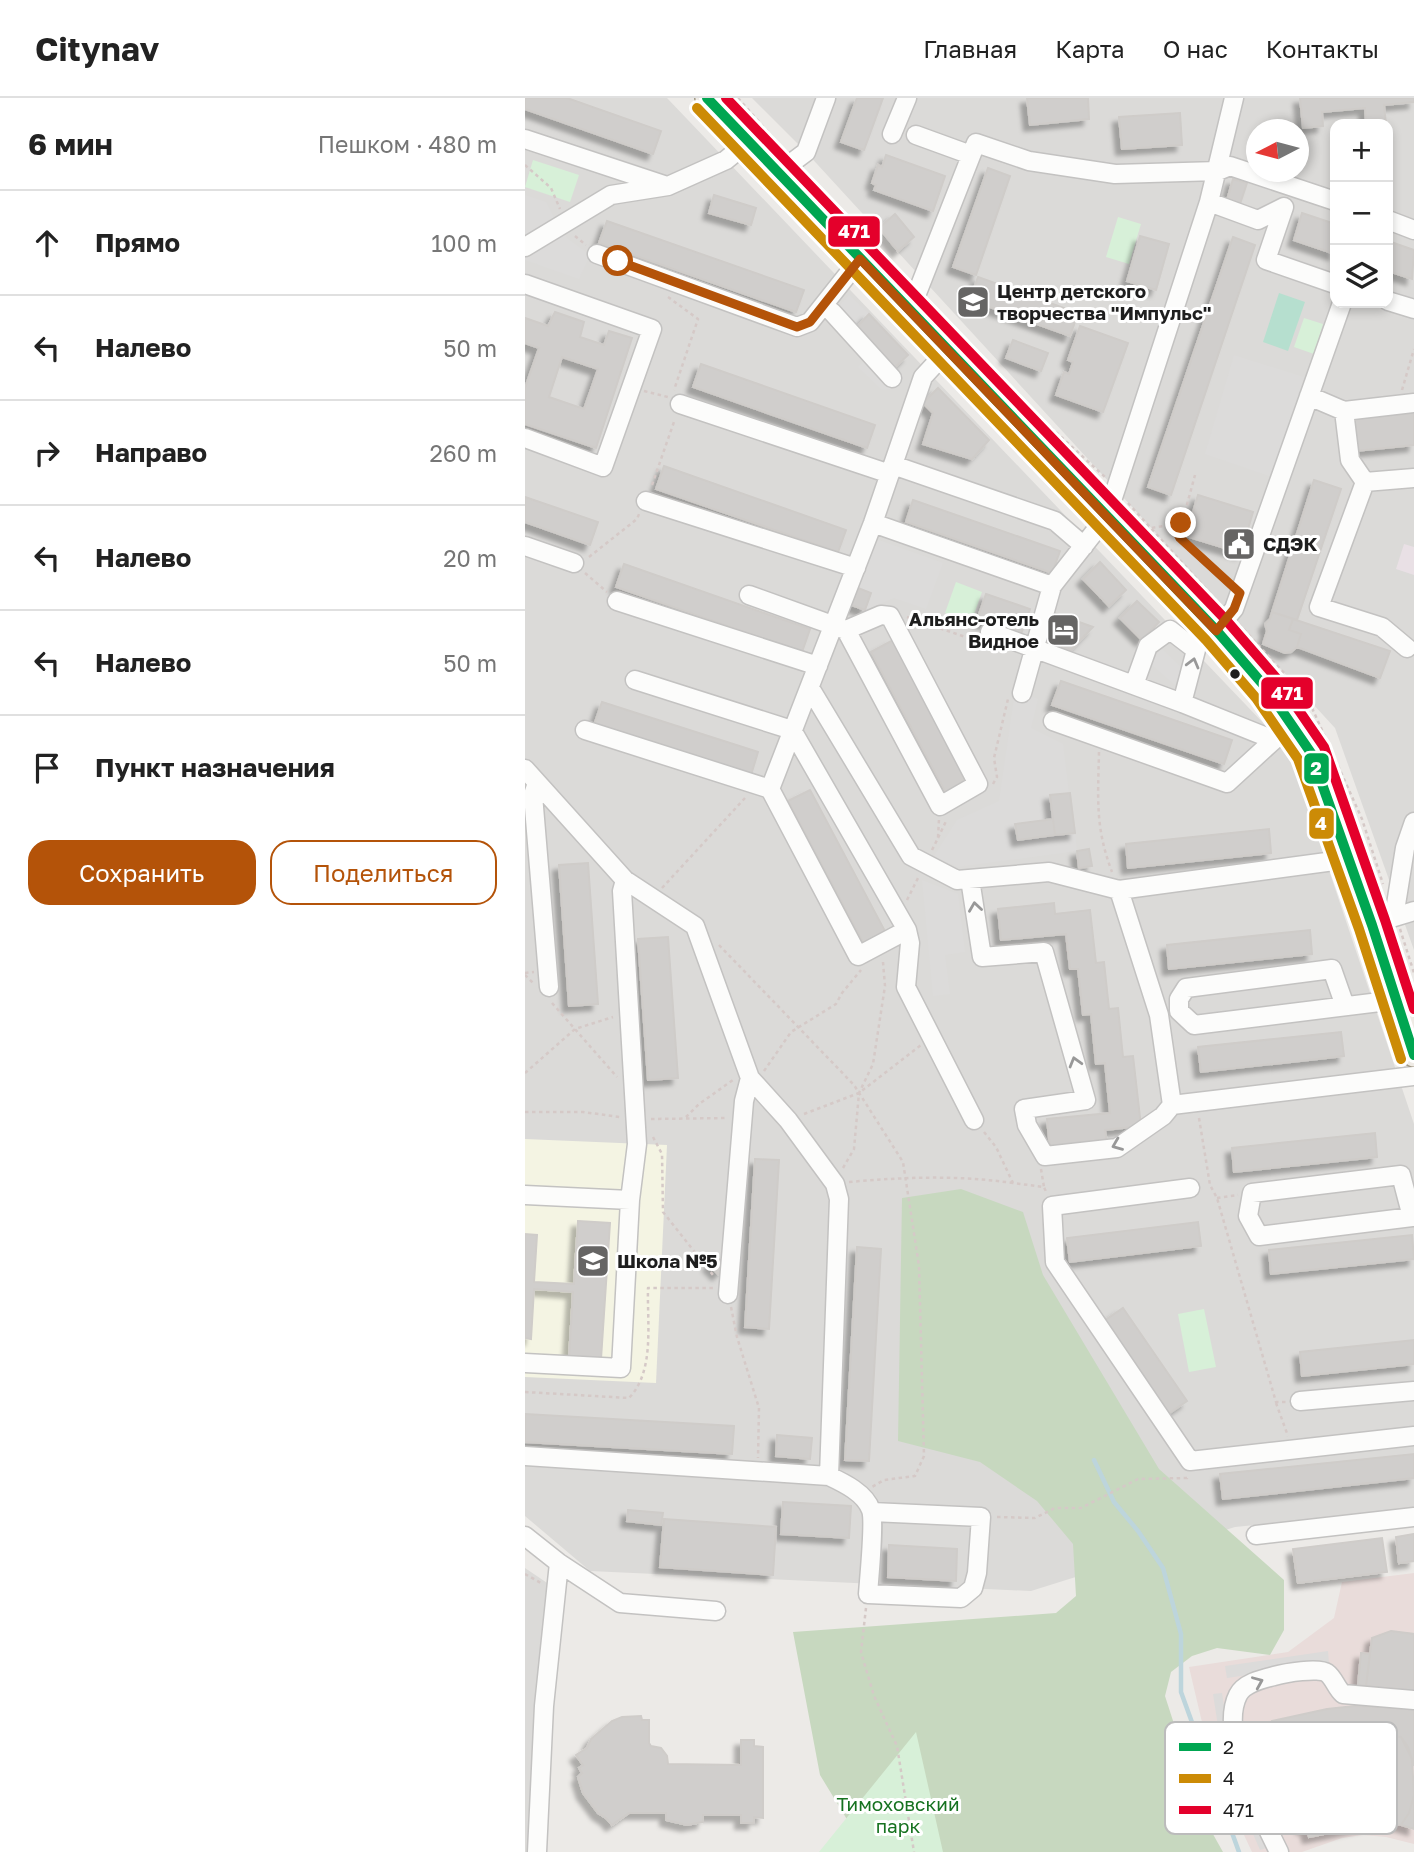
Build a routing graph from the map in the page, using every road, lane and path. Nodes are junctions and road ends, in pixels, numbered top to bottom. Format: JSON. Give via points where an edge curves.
{"nodes":[{"id":1,"x":707,"y":98,"type":"edge"},
{"id":2,"x":825,"y":98,"type":"edge"},
{"id":3,"x":907,"y":98,"type":"edge"},
{"id":4,"x":1234,"y":98,"type":"edge"},
{"id":5,"x":892,"y":134,"type":"dead end"},
{"id":6,"x":916,"y":135,"type":"dead end"},
{"id":7,"x":525,"y":139,"type":"edge"},
{"id":8,"x":748,"y":142,"type":"junction"},
{"id":9,"x":971,"y":155,"type":"junction"},
{"id":10,"x":1218,"y":171,"type":"junction"},
{"id":11,"x":782,"y":177,"type":"junction"},
{"id":12,"x":668,"y":186,"type":"junction"},
{"id":13,"x":1291,"y":186,"type":"junction"},
{"id":14,"x":1330,"y":199,"type":"edge"},
{"id":15,"x":1209,"y":202,"type":"junction"},
{"id":16,"x":1284,"y":207,"type":"junction"},
{"id":17,"x":1393,"y":222,"type":"edge"},
{"id":18,"x":1414,"y":230,"type":"edge"},
{"id":19,"x":525,"y":247,"type":"edge"},
{"id":20,"x":597,"y":254,"type":"dead end"},
{"id":21,"x":860,"y":259,"type":"junction"},
{"id":22,"x":1330,"y":282,"type":"edge"},
{"id":23,"x":525,"y":284,"type":"edge"},
{"id":24,"x":668,"y":297,"type":"dead end"},
{"id":25,"x":1393,"y":303,"type":"edge"},
{"id":26,"x":1340,"y":308,"type":"edge"},
{"id":27,"x":1414,"y":309,"type":"edge"},
{"id":28,"x":910,"y":311,"type":"junction"},
{"id":29,"x":832,"y":313,"type":"dead end"},
{"id":30,"x":1414,"y":349,"type":"edge"},
{"id":31,"x":947,"y":351,"type":"junction"},
{"id":32,"x":892,"y":378,"type":"dead end"},
{"id":33,"x":631,"y":388,"type":"junction"},
{"id":34,"x":1308,"y":388,"type":"junction"},
{"id":35,"x":680,"y":404,"type":"joint"},
{"id":36,"x":1406,"y":404,"type":"edge"},
{"id":37,"x":1344,"y":411,"type":"junction"},
{"id":38,"x":525,"y":438,"type":"edge"},
{"id":39,"x":891,"y":470,"type":"junction"},
{"id":40,"x":1195,"y":475,"type":"dead end"},
{"id":41,"x":1414,"y":478,"type":"edge"},
{"id":42,"x":1365,"y":482,"type":"junction"},
{"id":43,"x":646,"y":501,"type":"junction"},
{"id":44,"x":1116,"y":511,"type":"junction"},
{"id":45,"x":873,"y":523,"type":"junction"},
{"id":46,"x":1173,"y":525,"type":"junction"},
{"id":47,"x":525,"y":546,"type":"edge"},
{"id":48,"x":1084,"y":546,"type":"junction"},
{"id":49,"x":574,"y":563,"type":"junction"},
{"id":50,"x":856,"y":568,"type":"junction"},
{"id":51,"x":1052,"y":586,"type":"junction"},
{"id":52,"x":1240,"y":593,"type":"junction"},
{"id":53,"x":749,"y":595,"type":"dead end"},
{"id":54,"x":617,"y":601,"type":"joint"},
{"id":55,"x":890,"y":616,"type":"junction"},
{"id":56,"x":840,"y":628,"type":"junction"},
{"id":57,"x":1216,"y":631,"type":"junction"},
{"id":58,"x":987,"y":638,"type":"joint"},
{"id":59,"x":1033,"y":648,"type":"junction"},
{"id":60,"x":1407,"y":648,"type":"dead end"},
{"id":61,"x":818,"y":666,"type":"junction"},
{"id":62,"x":635,"y":680,"type":"dead end"},
{"id":63,"x":1134,"y":685,"type":"junction"},
{"id":64,"x":810,"y":688,"type":"junction"},
{"id":65,"x":1016,"y":691,"type":"joint"},
{"id":66,"x":1182,"y":703,"type":"junction"},
{"id":67,"x":1053,"y":722,"type":"dead end"},
{"id":68,"x":1296,"y":727,"type":"junction"},
{"id":69,"x":585,"y":730,"type":"dead end"},
{"id":70,"x":792,"y":730,"type":"junction"},
{"id":71,"x":1099,"y":738,"type":"junction"},
{"id":72,"x":1274,"y":740,"type":"junction"},
{"id":73,"x":531,"y":776,"type":"edge"},
{"id":74,"x":992,"y":786,"type":"dead end"},
{"id":75,"x":763,"y":787,"type":"junction"},
{"id":76,"x":951,"y":811,"type":"dead end"},
{"id":77,"x":1414,"y":821,"type":"edge"},
{"id":78,"x":938,"y":838,"type":"dead end"},
{"id":79,"x":1349,"y":859,"type":"junction"},
{"id":80,"x":971,"y":879,"type":"junction"},
{"id":81,"x":625,"y":880,"type":"junction"},
{"id":82,"x":1119,"y":890,"type":"junction"},
{"id":83,"x":653,"y":898,"type":"junction"},
{"id":84,"x":1414,"y":911,"type":"edge"},
{"id":85,"x":1394,"y":917,"type":"junction"},
{"id":86,"x":1372,"y":925,"type":"junction"},
{"id":87,"x":907,"y":930,"type":"junction"},
{"id":88,"x":887,"y":941,"type":"junction"},
{"id":89,"x":868,"y":951,"type":"junction"},
{"id":90,"x":525,"y":975,"type":"edge"},
{"id":91,"x":544,"y":990,"type":"junction"},
{"id":92,"x":1396,"y":1000,"type":"junction"},
{"id":93,"x":1345,"y":1006,"type":"junction"},
{"id":94,"x":629,"y":1010,"type":"junction"},
{"id":95,"x":575,"y":1029,"type":"junction"},
{"id":96,"x":1414,"y":1055,"type":"edge"},
{"id":97,"x":525,"y":1073,"type":"edge"},
{"id":98,"x":1414,"y":1076,"type":"edge"},
{"id":99,"x":750,"y":1078,"type":"junction"},
{"id":100,"x":620,"y":1082,"type":"dead end"},
{"id":101,"x":1197,"y":1102,"type":"junction"},
{"id":102,"x":1172,"y":1105,"type":"junction"},
{"id":103,"x":685,"y":1118,"type":"dead end"},
{"id":104,"x":974,"y":1120,"type":"joint"},
{"id":105,"x":649,"y":1131,"type":"dead end"},
{"id":106,"x":1041,"y":1168,"type":"dead end"},
{"id":107,"x":1013,"y":1183,"type":"junction"},
{"id":108,"x":835,"y":1184,"type":"junction"},
{"id":109,"x":1044,"y":1187,"type":"junction"},
{"id":110,"x":1190,"y":1188,"type":"dead end"},
{"id":111,"x":1252,"y":1194,"type":"junction"},
{"id":112,"x":525,"y":1195,"type":"edge"},
{"id":113,"x":1217,"y":1198,"type":"junction"},
{"id":114,"x":630,"y":1200,"type":"junction"},
{"id":115,"x":1052,"y":1206,"type":"junction"},
{"id":116,"x":1413,"y":1217,"type":"edge"},
{"id":117,"x":728,"y":1294,"type":"junction"},
{"id":118,"x":525,"y":1363,"type":"edge"},
{"id":119,"x":1414,"y":1391,"type":"edge"},
{"id":120,"x":1300,"y":1401,"type":"joint"},
{"id":121,"x":1276,"y":1402,"type":"junction"},
{"id":122,"x":1414,"y":1436,"type":"edge"},
{"id":123,"x":1292,"y":1450,"type":"junction"},
{"id":124,"x":525,"y":1456,"type":"edge"},
{"id":125,"x":1190,"y":1461,"type":"junction"},
{"id":126,"x":757,"y":1471,"type":"junction"},
{"id":127,"x":829,"y":1476,"type":"junction"},
{"id":128,"x":872,"y":1512,"type":"junction"},
{"id":129,"x":981,"y":1517,"type":"junction"},
{"id":130,"x":1414,"y":1517,"type":"edge"},
{"id":131,"x":1256,"y":1535,"type":"dead end"},
{"id":132,"x":525,"y":1536,"type":"edge"},
{"id":133,"x":559,"y":1563,"type":"junction"},
{"id":134,"x":868,"y":1594,"type":"junction"},
{"id":135,"x":716,"y":1611,"type":"dead end"},
{"id":136,"x":1414,"y":1700,"type":"edge"},
{"id":137,"x":1233,"y":1722,"type":"edge"},
{"id":138,"x":532,"y":1822,"type":"edge"},
{"id":139,"x":1271,"y":1834,"type":"edge"},
{"id":140,"x":537,"y":1852,"type":"edge"},
{"id":141,"x":914,"y":1852,"type":"edge"},
{"id":142,"x":1279,"y":1852,"type":"edge"}],
"edges":[{"from":1,"to":8,"type":"main road"},
{"from":2,"to":11,"type":"street","via":[[806,152]]},
{"from":3,"to":5,"type":"street"},
{"from":4,"to":10,"type":"street"},
{"from":6,"to":9,"type":"street"},
{"from":7,"to":12,"type":"street"},
{"from":8,"to":11,"type":"main road"},
{"from":8,"to":12,"type":"street","via":[[726,160]]},
{"from":9,"to":10,"type":"street","via":[[976,143],[1029,161],[1115,174]]},
{"from":9,"to":28,"type":"street"},
{"from":10,"to":13,"type":"street","via":[[1230,166]]},
{"from":10,"to":15,"type":"street"},
{"from":11,"to":21,"type":"main road"},
{"from":12,"to":19,"type":"street","via":[[611,195]]},
{"from":13,"to":14,"type":"street"},
{"from":13,"to":16,"type":"street"},
{"from":15,"to":16,"type":"street","via":[[1258,220]]},
{"from":15,"to":44,"type":"street"},
{"from":16,"to":22,"type":"street","via":[[1266,260]]},
{"from":17,"to":18,"type":"street"},
{"from":20,"to":21,"type":"street","via":[[797,327],[810,322]]},
{"from":21,"to":28,"type":"main road"},
{"from":23,"to":33,"type":"street","via":[[652,329]]},
{"from":24,"to":33,"type":"path","via":[[698,319],[671,398]]},
{"from":25,"to":27,"type":"street"},
{"from":26,"to":34,"type":"street"},
{"from":28,"to":31,"type":"main road"},
{"from":29,"to":32,"type":"street"},
{"from":30,"to":36,"type":"path"},
{"from":31,"to":39,"type":"street","via":[[923,377]]},
{"from":31,"to":44,"type":"main road"},
{"from":33,"to":38,"type":"street","via":[[603,467]]},
{"from":34,"to":37,"type":"street"},
{"from":34,"to":52,"type":"street"},
{"from":35,"to":39,"type":"street"},
{"from":35,"to":43,"type":"path"},
{"from":36,"to":37,"type":"street"},
{"from":37,"to":42,"type":"street","via":[[1350,460]]},
{"from":39,"to":45,"type":"street"},
{"from":39,"to":48,"type":"street","via":[[1055,521]]},
{"from":40,"to":46,"type":"path","via":[[1181,523]]},
{"from":41,"to":42,"type":"street"},
{"from":42,"to":60,"type":"street","via":[[1319,607],[1382,627]]},
{"from":43,"to":49,"type":"path","via":[[637,519],[590,557]]},
{"from":43,"to":50,"type":"street"},
{"from":44,"to":46,"type":"path","via":[[1146,531]]},
{"from":44,"to":48,"type":"street"},
{"from":44,"to":57,"type":"main road"},
{"from":45,"to":50,"type":"street"},
{"from":45,"to":51,"type":"street"},
{"from":46,"to":52,"type":"path","via":[[1180,538]]},
{"from":47,"to":49,"type":"street"},
{"from":48,"to":51,"type":"street"},
{"from":49,"to":54,"type":"path"},
{"from":50,"to":56,"type":"street"},
{"from":51,"to":59,"type":"street"},
{"from":52,"to":57,"type":"street"},
{"from":53,"to":56,"type":"street"},
{"from":54,"to":61,"type":"street"},
{"from":55,"to":56,"type":"street"},
{"from":55,"to":56,"type":"street","via":[[978,784],[940,806]]},
{"from":55,"to":58,"type":"path"},
{"from":56,"to":61,"type":"street"},
{"from":57,"to":68,"type":"main road"},
{"from":58,"to":59,"type":"street"},
{"from":59,"to":63,"type":"street"},
{"from":59,"to":65,"type":"street"},
{"from":61,"to":64,"type":"street"},
{"from":62,"to":70,"type":"street"},
{"from":63,"to":66,"type":"street"},
{"from":66,"to":63,"type":"street","one_way":true,"via":[[1196,650],[1170,630],[1148,646]]},
{"from":64,"to":70,"type":"street"},
{"from":64,"to":80,"type":"street","via":[[911,856],[957,880]]},
{"from":65,"to":74,"type":"path","via":[[994,758],[997,777]]},
{"from":66,"to":72,"type":"street"},
{"from":67,"to":71,"type":"street"},
{"from":68,"to":72,"type":"street"},
{"from":68,"to":79,"type":"main road","via":[[1311,753]]},
{"from":69,"to":75,"type":"street"},
{"from":70,"to":75,"type":"street"},
{"from":70,"to":87,"type":"street"},
{"from":71,"to":72,"type":"street","via":[[1227,783]]},
{"from":71,"to":82,"type":"path","via":[[1098,822]]},
{"from":73,"to":81,"type":"street"},
{"from":73,"to":91,"type":"street"},
{"from":75,"to":83,"type":"path"},
{"from":75,"to":89,"type":"street","via":[[857,956]]},
{"from":76,"to":78,"type":"path"},
{"from":77,"to":85,"type":"street"},
{"from":79,"to":82,"type":"street"},
{"from":79,"to":86,"type":"main road"},
{"from":80,"to":82,"type":"street","via":[[1049,872]]},
{"from":102,"to":80,"type":"street","one_way":true,"via":[[1117,1148],[1045,1156],[1027,1125],[1024,1109],[1086,1100],[1044,952],[982,957]]},
{"from":81,"to":83,"type":"street"},
{"from":81,"to":94,"type":"street"},
{"from":82,"to":102,"type":"street","via":[[1159,1015]]},
{"from":83,"to":99,"type":"street","via":[[695,926]]},
{"from":84,"to":85,"type":"street"},
{"from":85,"to":86,"type":"street"},
{"from":86,"to":92,"type":"main road"},
{"from":87,"to":88,"type":"street"},
{"from":87,"to":104,"type":"street","via":[[906,988]]},
{"from":88,"to":89,"type":"street"},
{"from":88,"to":108,"type":"path","via":[[873,1064],[859,1093],[853,1149]]},
{"from":89,"to":99,"type":"path","via":[[836,1004],[791,1032],[765,1070]]},
{"from":90,"to":91,"type":"path"},
{"from":91,"to":95,"type":"path"},
{"from":92,"to":93,"type":"street"},
{"from":92,"to":96,"type":"main road"},
{"from":93,"to":93,"type":"street","via":[[1332,969],[1186,988],[1178,1012],[1194,1025]]},
{"from":94,"to":95,"type":"path"},
{"from":94,"to":114,"type":"street","via":[[637,1144]]},
{"from":95,"to":97,"type":"path"},
{"from":95,"to":100,"type":"path"},
{"from":98,"to":101,"type":"street"},
{"from":99,"to":103,"type":"path","via":[[740,1075]]},
{"from":99,"to":108,"type":"street"},
{"from":99,"to":117,"type":"street","via":[[744,1101]]},
{"from":101,"to":102,"type":"street"},
{"from":101,"to":113,"type":"path","via":[[1210,1185]]},
{"from":104,"to":107,"type":"path","via":[[996,1147]]},
{"from":105,"to":117,"type":"path","via":[[663,1154],[663,1212]]},
{"from":106,"to":109,"type":"path"},
{"from":107,"to":108,"type":"path","via":[[904,1177]]},
{"from":107,"to":109,"type":"path"},
{"from":108,"to":127,"type":"street","via":[[839,1199]]},
{"from":109,"to":115,"type":"path"},
{"from":110,"to":115,"type":"street"},
{"from":111,"to":113,"type":"path"},
{"from":111,"to":116,"type":"street","via":[[1401,1175]]},
{"from":111,"to":116,"type":"street","via":[[1248,1216],[1259,1236]]},
{"from":112,"to":114,"type":"street"},
{"from":113,"to":121,"type":"path"},
{"from":114,"to":118,"type":"street","via":[[621,1368]]},
{"from":115,"to":125,"type":"street","via":[[1055,1262]]},
{"from":117,"to":126,"type":"path","via":[[759,1408]]},
{"from":119,"to":120,"type":"street"},
{"from":120,"to":121,"type":"path"},
{"from":121,"to":123,"type":"path"},
{"from":122,"to":123,"type":"street"},
{"from":123,"to":125,"type":"street"},
{"from":124,"to":126,"type":"street"},
{"from":125,"to":129,"type":"path","via":[[1187,1478],[1138,1479],[1081,1508],[1055,1508],[1035,1518]]},
{"from":126,"to":127,"type":"street"},
{"from":127,"to":128,"type":"street","via":[[864,1498]]},
{"from":128,"to":129,"type":"street"},
{"from":128,"to":134,"type":"street"},
{"from":129,"to":134,"type":"street","via":[[977,1573],[973,1588],[961,1598]]},
{"from":130,"to":131,"type":"street"},
{"from":132,"to":133,"type":"street"},
{"from":133,"to":135,"type":"street","via":[[620,1603]]},
{"from":133,"to":138,"type":"street"},
{"from":134,"to":141,"type":"path","via":[[861,1652],[874,1696],[897,1746]]},
{"from":137,"to":136,"type":"street","one_way":true,"via":[[1238,1694],[1251,1682],[1318,1670],[1343,1694]]},
{"from":138,"to":140,"type":"street"},
{"from":142,"to":139,"type":"street","one_way":true}]}
